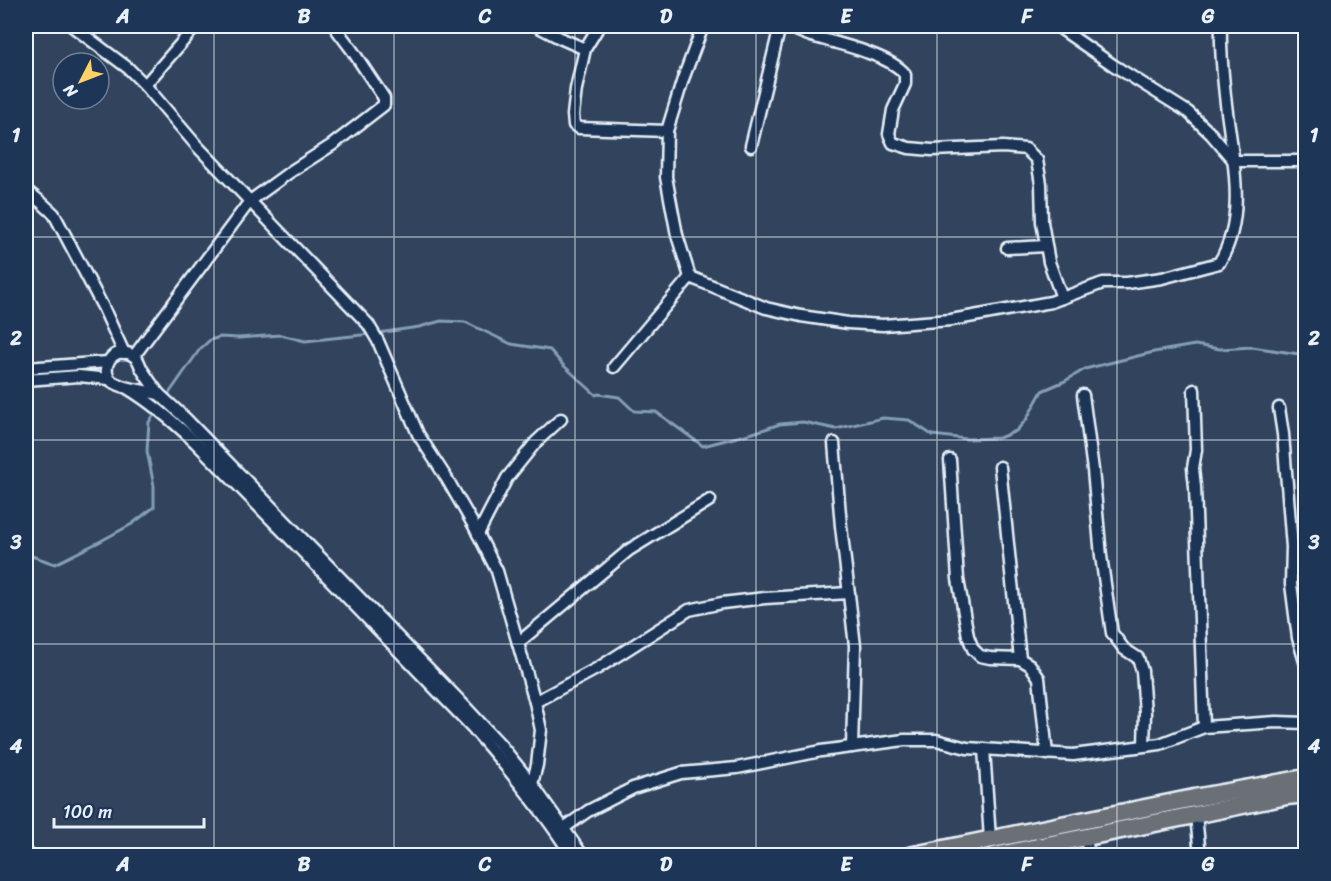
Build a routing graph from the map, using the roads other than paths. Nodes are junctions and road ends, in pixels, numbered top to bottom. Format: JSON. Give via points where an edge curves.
{"nodes":[{"id":1,"x":72,"y":26,"type":"edge"},
{"id":2,"x":196,"y":26,"type":"edge"},
{"id":3,"x":334,"y":26,"type":"edge"},
{"id":4,"x":537,"y":26,"type":"edge"},
{"id":5,"x":599,"y":26,"type":"edge"},
{"id":6,"x":703,"y":26,"type":"edge"},
{"id":7,"x":780,"y":26,"type":"edge"},
{"id":8,"x":785,"y":26,"type":"edge"},
{"id":9,"x":1057,"y":26,"type":"edge"},
{"id":10,"x":1221,"y":26,"type":"edge"},
{"id":11,"x":585,"y":49,"type":"junction"},
{"id":12,"x":145,"y":86,"type":"junction"},
{"id":13,"x":667,"y":131,"type":"junction"},
{"id":14,"x":752,"y":146,"type":"dead end"},
{"id":15,"x":1234,"y":161,"type":"junction"},
{"id":16,"x":1305,"y":161,"type":"edge"},
{"id":17,"x":26,"y":190,"type":"edge"},
{"id":18,"x":250,"y":201,"type":"junction"},
{"id":19,"x":1046,"y":246,"type":"junction"},
{"id":20,"x":1007,"y":248,"type":"dead end"},
{"id":21,"x":690,"y":277,"type":"junction"},
{"id":22,"x":1062,"y":298,"type":"junction"},
{"id":23,"x":129,"y":354,"type":"junction"},
{"id":24,"x":108,"y":362,"type":"junction"},
{"id":25,"x":26,"y":368,"type":"edge"},
{"id":26,"x":614,"y":368,"type":"dead end"},
{"id":27,"x":109,"y":379,"type":"junction"},
{"id":28,"x":26,"y":380,"type":"edge"},
{"id":29,"x":124,"y":387,"type":"junction"},
{"id":30,"x":1194,"y":390,"type":"dead end"},
{"id":31,"x":1083,"y":395,"type":"dead end"},
{"id":32,"x":162,"y":397,"type":"junction"},
{"id":33,"x":1279,"y":408,"type":"dead end"},
{"id":34,"x":561,"y":419,"type":"dead end"},
{"id":35,"x":834,"y":443,"type":"dead end"},
{"id":36,"x":950,"y":460,"type":"dead end"},
{"id":37,"x":1000,"y":467,"type":"dead end"},
{"id":38,"x":710,"y":500,"type":"dead end"},
{"id":39,"x":478,"y":534,"type":"junction"},
{"id":40,"x":849,"y":593,"type":"junction"},
{"id":41,"x":518,"y":643,"type":"junction"},
{"id":42,"x":1020,"y":659,"type":"junction"},
{"id":43,"x":1305,"y":665,"type":"edge"},
{"id":44,"x":535,"y":702,"type":"junction"},
{"id":45,"x":1305,"y":723,"type":"edge"},
{"id":46,"x":1204,"y":727,"type":"junction"},
{"id":47,"x":1144,"y":745,"type":"junction"},
{"id":48,"x":852,"y":747,"type":"junction"},
{"id":49,"x":984,"y":749,"type":"junction"},
{"id":50,"x":1047,"y":754,"type":"junction"},
{"id":51,"x":1305,"y":778,"type":"edge"},
{"id":52,"x":532,"y":784,"type":"junction"},
{"id":53,"x":1305,"y":794,"type":"edge"},
{"id":54,"x":1196,"y":815,"type":"junction"},
{"id":55,"x":564,"y":828,"type":"junction"},
{"id":56,"x":1086,"y":838,"type":"junction"},
{"id":57,"x":992,"y":847,"type":"edge"},
{"id":58,"x":1034,"y":852,"type":"edge"},
{"id":59,"x":572,"y":855,"type":"edge"},
{"id":60,"x":583,"y":855,"type":"edge"},
{"id":61,"x":909,"y":855,"type":"edge"},
{"id":62,"x":1089,"y":855,"type":"edge"},
{"id":63,"x":1200,"y":855,"type":"edge"}],
"edges":[{"from":1,"to":12,"type":"street","via":[[128,68]]},
{"from":2,"to":12,"type":"street"},
{"from":3,"to":18,"type":"street","via":[[384,98],[384,105]]},
{"from":4,"to":11,"type":"street"},
{"from":5,"to":11,"type":"street"},
{"from":6,"to":13,"type":"street"},
{"from":7,"to":14,"type":"street"},
{"from":8,"to":19,"type":"street","via":[[867,51],[901,67],[905,84],[893,110],[889,134],[893,143],[932,150],[1026,149],[1037,160]]},
{"from":9,"to":15,"type":"street","via":[[1188,112]]},
{"from":10,"to":15,"type":"street"},
{"from":11,"to":13,"type":"street","via":[[576,89],[574,125]]},
{"from":12,"to":18,"type":"street"},
{"from":13,"to":21,"type":"street","via":[[666,177]]},
{"from":15,"to":16,"type":"street"},
{"from":15,"to":22,"type":"street","via":[[1236,216],[1219,263],[1162,278],[1103,283]]},
{"from":17,"to":23,"type":"street","via":[[54,214]]},
{"from":18,"to":23,"type":"street"},
{"from":18,"to":39,"type":"street","via":[[368,324],[418,434]]},
{"from":19,"to":20,"type":"street"},
{"from":19,"to":22,"type":"street"},
{"from":21,"to":22,"type":"street","via":[[766,308],[848,323],[883,325],[951,320]]},
{"from":21,"to":26,"type":"street"},
{"from":23,"to":24,"type":"street","via":[[116,354]]},
{"from":23,"to":32,"type":"street","via":[[139,362]]},
{"from":24,"to":25,"type":"street"},
{"from":24,"to":27,"type":"street"},
{"from":27,"to":28,"type":"street","via":[[80,376]]},
{"from":27,"to":29,"type":"street"},
{"from":29,"to":32,"type":"street"},
{"from":29,"to":59,"type":"street","via":[[177,425],[472,727]]},
{"from":30,"to":46,"type":"street","via":[[1193,468]]},
{"from":31,"to":47,"type":"street","via":[[1112,633],[1124,649],[1138,658],[1142,670]]},
{"from":32,"to":52,"type":"street","via":[[458,699]]},
{"from":33,"to":43,"type":"street","via":[[1292,584]]},
{"from":34,"to":39,"type":"street","via":[[507,478]]},
{"from":35,"to":40,"type":"street"},
{"from":36,"to":42,"type":"street","via":[[958,579],[968,636],[980,656]]},
{"from":37,"to":42,"type":"street"},
{"from":38,"to":41,"type":"street","via":[[629,550]]},
{"from":39,"to":41,"type":"street","via":[[497,571]]},
{"from":40,"to":44,"type":"street","via":[[765,598],[689,610],[598,668]]},
{"from":40,"to":48,"type":"street","via":[[855,646]]},
{"from":41,"to":44,"type":"street"},
{"from":42,"to":50,"type":"street","via":[[1039,678]]},
{"from":44,"to":52,"type":"street","via":[[541,730]]},
{"from":45,"to":46,"type":"street"},
{"from":46,"to":47,"type":"street","via":[[1160,744]]},
{"from":47,"to":50,"type":"street","via":[[1073,755]]},
{"from":48,"to":49,"type":"street","via":[[936,740]]},
{"from":48,"to":55,"type":"street","via":[[737,768],[681,773],[633,788]]},
{"from":49,"to":50,"type":"street"},
{"from":49,"to":57,"type":"street"},
{"from":51,"to":57,"type":"highway","via":[[1194,798]]},
{"from":52,"to":55,"type":"street"},
{"from":53,"to":54,"type":"highway"},
{"from":54,"to":56,"type":"highway"},
{"from":54,"to":63,"type":"street"},
{"from":55,"to":60,"type":"street"},
{"from":56,"to":58,"type":"highway"},
{"from":56,"to":62,"type":"street"},
{"from":57,"to":58,"type":"highway"},
{"from":57,"to":61,"type":"highway"}]}
